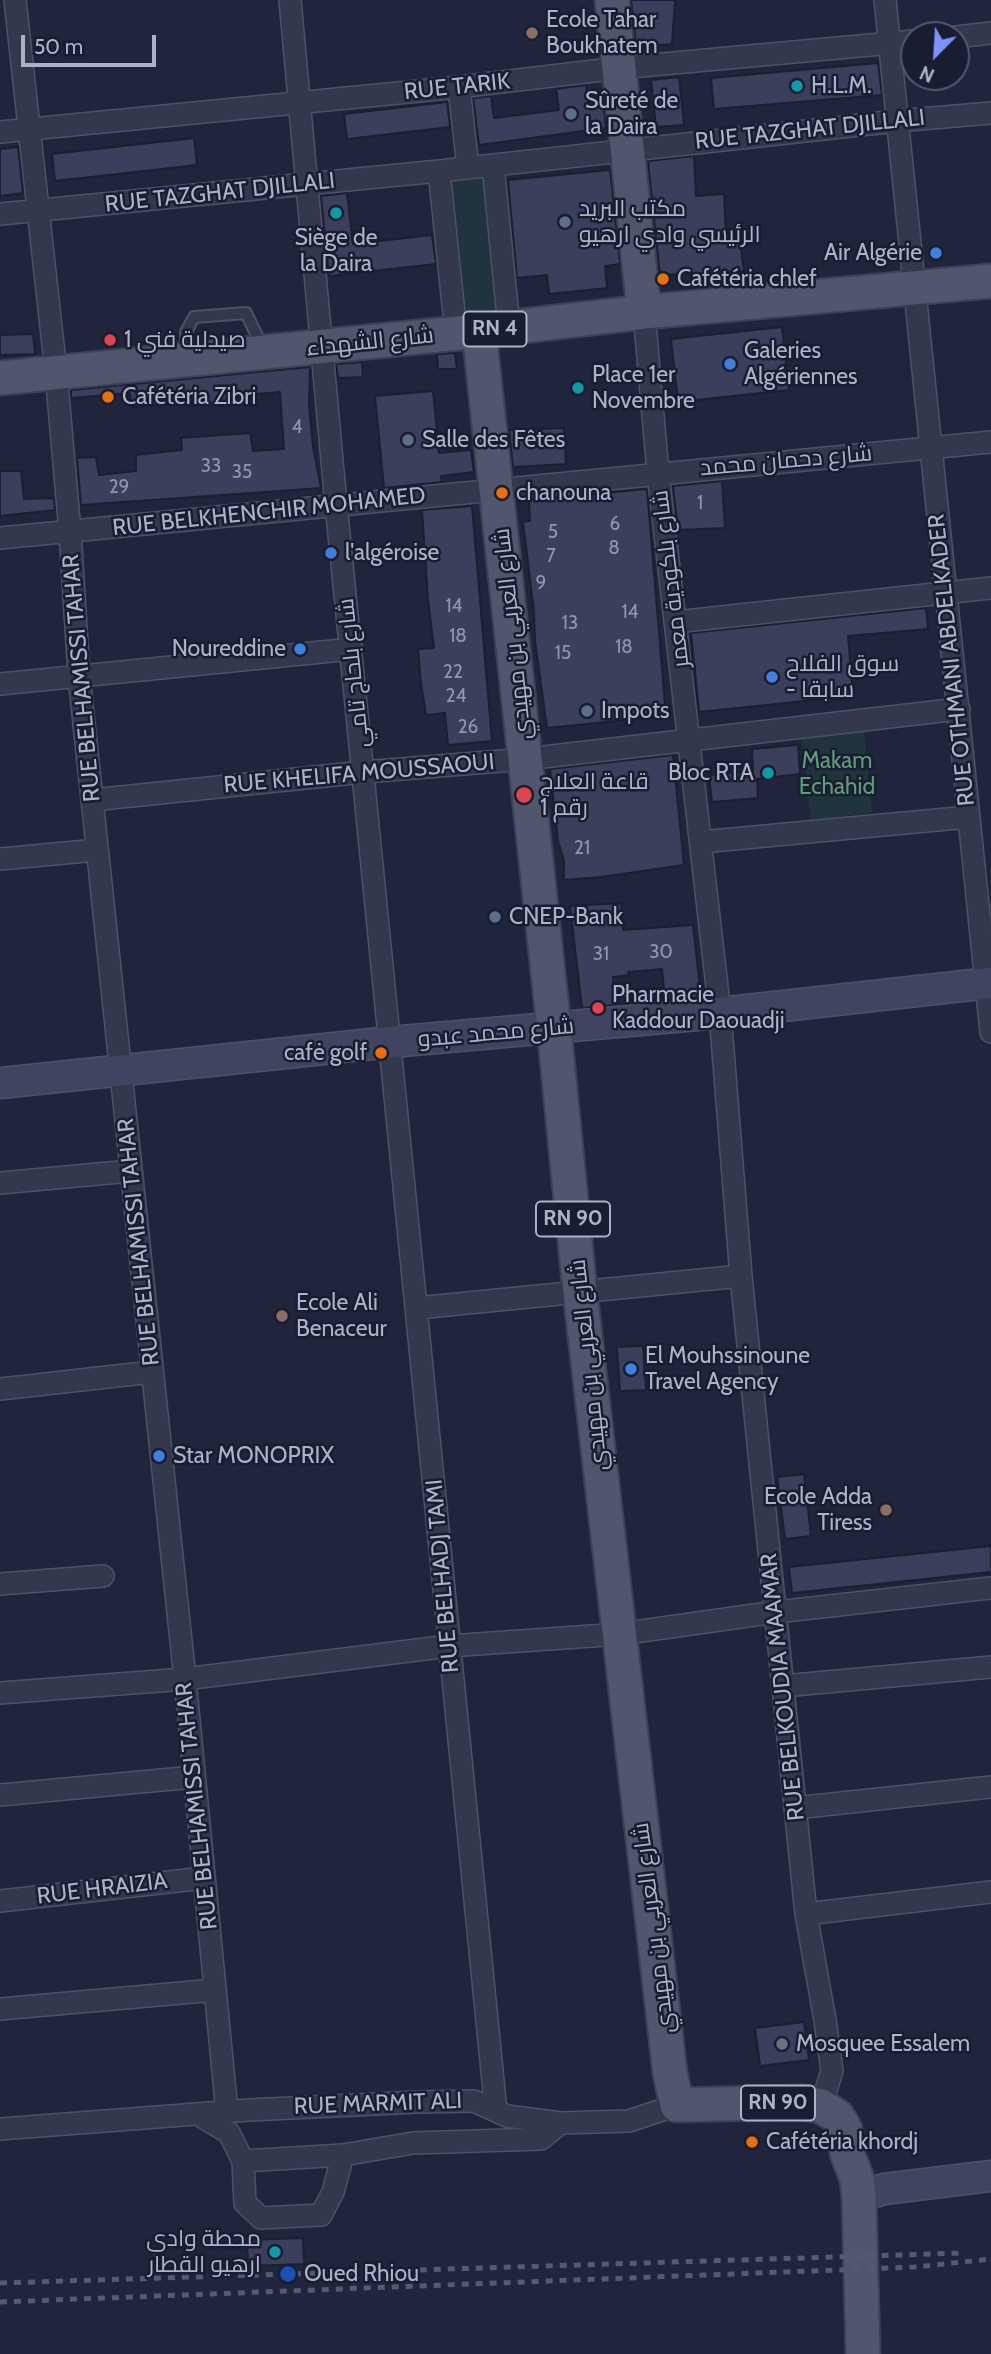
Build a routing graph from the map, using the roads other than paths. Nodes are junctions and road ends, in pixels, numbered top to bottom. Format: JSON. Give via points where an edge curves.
{"nodes":[{"id":1,"x":15,"y":0,"type":"edge"},
{"id":2,"x":290,"y":0,"type":"edge"},
{"id":3,"x":612,"y":0,"type":"edge"},
{"id":4,"x":885,"y":0,"type":"edge"},
{"id":5,"x":991,"y":33,"type":"edge"},
{"id":6,"x":970,"y":35,"type":"edge"},
{"id":7,"x":900,"y":42,"type":"edge"},
{"id":8,"x":889,"y":43,"type":"junction"},
{"id":9,"x":619,"y":68,"type":"junction"},
{"id":10,"x":459,"y":87,"type":"junction"},
{"id":11,"x":299,"y":103,"type":"junction"},
{"id":12,"x":991,"y":113,"type":"edge"},
{"id":13,"x":897,"y":121,"type":"junction"},
{"id":14,"x":30,"y":129,"type":"junction"},
{"id":15,"x":0,"y":132,"type":"edge"},
{"id":16,"x":629,"y":149,"type":"junction"},
{"id":17,"x":493,"y":165,"type":"junction"},
{"id":18,"x":468,"y":168,"type":"junction"},
{"id":19,"x":439,"y":171,"type":"junction"},
{"id":20,"x":306,"y":184,"type":"junction"},
{"id":21,"x":39,"y":211,"type":"junction"},
{"id":22,"x":0,"y":214,"type":"edge"},
{"id":23,"x":991,"y":281,"type":"edge"},
{"id":24,"x":914,"y":288,"type":"junction"},
{"id":25,"x":644,"y":312,"type":"junction"},
{"id":26,"x":482,"y":330,"type":"junction"},
{"id":27,"x":322,"y":346,"type":"junction"},
{"id":28,"x":56,"y":372,"type":"junction"},
{"id":29,"x":0,"y":378,"type":"edge"},
{"id":30,"x":991,"y":442,"type":"edge"},
{"id":31,"x":930,"y":447,"type":"junction"},
{"id":32,"x":659,"y":473,"type":"junction"},
{"id":33,"x":497,"y":490,"type":"junction"},
{"id":34,"x":337,"y":504,"type":"junction"},
{"id":35,"x":70,"y":532,"type":"junction"},
{"id":36,"x":0,"y":538,"type":"edge"},
{"id":37,"x":991,"y":587,"type":"edge"},
{"id":38,"x":945,"y":591,"type":"junction"},
{"id":39,"x":676,"y":622,"type":"junction"},
{"id":40,"x":352,"y":649,"type":"junction"},
{"id":41,"x":79,"y":676,"type":"junction"},
{"id":42,"x":0,"y":684,"type":"edge"},
{"id":43,"x":959,"y":709,"type":"junction"},
{"id":44,"x":690,"y":739,"type":"junction"},
{"id":45,"x":526,"y":759,"type":"junction"},
{"id":46,"x":364,"y":772,"type":"junction"},
{"id":47,"x":92,"y":800,"type":"junction"},
{"id":48,"x":969,"y":817,"type":"junction"},
{"id":49,"x":701,"y":842,"type":"junction"},
{"id":50,"x":97,"y":850,"type":"junction"},
{"id":51,"x":0,"y":859,"type":"edge"},
{"id":52,"x":988,"y":983,"type":"edge"},
{"id":53,"x":720,"y":1013,"type":"junction"},
{"id":54,"x":554,"y":1028,"type":"junction"},
{"id":55,"x":991,"y":1032,"type":"edge"},
{"id":56,"x":391,"y":1042,"type":"junction"},
{"id":57,"x":121,"y":1071,"type":"junction"},
{"id":58,"x":0,"y":1083,"type":"edge"},
{"id":59,"x":131,"y":1171,"type":"junction"},
{"id":60,"x":0,"y":1183,"type":"edge"},
{"id":61,"x":741,"y":1276,"type":"junction"},
{"id":62,"x":579,"y":1292,"type":"junction"},
{"id":63,"x":418,"y":1308,"type":"junction"},
{"id":64,"x":152,"y":1372,"type":"junction"},
{"id":65,"x":0,"y":1389,"type":"edge"},
{"id":66,"x":103,"y":1576,"type":"dead end"},
{"id":67,"x":0,"y":1584,"type":"edge"},
{"id":68,"x":991,"y":1588,"type":"edge"},
{"id":69,"x":776,"y":1612,"type":"junction"},
{"id":70,"x":620,"y":1634,"type":"junction"},
{"id":71,"x":449,"y":1646,"type":"junction"},
{"id":72,"x":991,"y":1667,"type":"edge"},
{"id":73,"x":185,"y":1679,"type":"junction"},
{"id":74,"x":783,"y":1686,"type":"junction"},
{"id":75,"x":0,"y":1693,"type":"edge"},
{"id":76,"x":194,"y":1777,"type":"junction"},
{"id":77,"x":991,"y":1787,"type":"edge"},
{"id":78,"x":0,"y":1795,"type":"edge"},
{"id":79,"x":795,"y":1808,"type":"junction"},
{"id":80,"x":204,"y":1878,"type":"junction"},
{"id":81,"x":991,"y":1892,"type":"edge"},
{"id":82,"x":0,"y":1901,"type":"edge"},
{"id":83,"x":806,"y":1913,"type":"junction"},
{"id":84,"x":215,"y":1990,"type":"junction"},
{"id":85,"x":0,"y":2009,"type":"edge"},
{"id":86,"x":677,"y":2105,"type":"junction"},
{"id":87,"x":821,"y":2106,"type":"junction"},
{"id":88,"x":496,"y":2110,"type":"junction"},
{"id":89,"x":227,"y":2112,"type":"junction"},
{"id":90,"x":199,"y":2115,"type":"junction"},
{"id":91,"x":561,"y":2123,"type":"junction"},
{"id":92,"x":0,"y":2129,"type":"edge"},
{"id":93,"x":847,"y":2153,"type":"junction"},
{"id":94,"x":343,"y":2155,"type":"junction"},
{"id":95,"x":243,"y":2161,"type":"junction"},
{"id":96,"x":991,"y":2176,"type":"edge"},
{"id":97,"x":859,"y":2197,"type":"junction"},
{"id":98,"x":863,"y":2354,"type":"edge"}],
"edges":[{"from":1,"to":14,"type":"street","name":"RUE BELHAMISSI TAHAR"},
{"from":2,"to":11,"type":"street","name":"شارع بلحاج تامي"},
{"from":3,"to":9,"type":"main road"},
{"from":4,"to":8,"type":"street","name":"RUE OTHMANI ABDELKADER"},
{"from":5,"to":6,"type":"street"},
{"from":7,"to":8,"type":"street","name":"RUE TARIK"},
{"from":8,"to":9,"type":"street","name":"RUE TARIK"},
{"from":8,"to":13,"type":"street","name":"RUE OTHMANI ABDELKADER"},
{"from":9,"to":10,"type":"street","name":"RUE TARIK"},
{"from":9,"to":16,"type":"main road"},
{"from":10,"to":11,"type":"street","name":"RUE TARIK"},
{"from":10,"to":18,"type":"street"},
{"from":11,"to":14,"type":"street","name":"RUE TARIK"},
{"from":11,"to":20,"type":"street","name":"شارع بلحاج تامي"},
{"from":12,"to":13,"type":"street","name":"RUE TAZGHAT DJILLALI"},
{"from":13,"to":16,"type":"street","name":"RUE TAZGHAT DJILLALI"},
{"from":13,"to":24,"type":"street","name":"RUE OTHMANI ABDELKADER"},
{"from":14,"to":15,"type":"street","name":"RUE TARIK"},
{"from":14,"to":21,"type":"street","name":"RUE BELHAMISSI TAHAR"},
{"from":16,"to":17,"type":"street","name":"RUE TAZGHAT DJILLALI"},
{"from":16,"to":25,"type":"main road"},
{"from":17,"to":18,"type":"street","name":"RUE TAZGHAT DJILLALI"},
{"from":17,"to":26,"type":"street"},
{"from":18,"to":19,"type":"street","name":"RUE TAZGHAT DJILLALI"},
{"from":19,"to":20,"type":"street","name":"RUE TAZGHAT DJILLALI"},
{"from":19,"to":26,"type":"street"},
{"from":20,"to":21,"type":"street","name":"RUE TAZGHAT DJILLALI"},
{"from":20,"to":27,"type":"street","name":"شارع بلحاج تامي"},
{"from":21,"to":22,"type":"street","name":"RUE TAZGHAT DJILLALI"},
{"from":21,"to":28,"type":"street","name":"RUE BELHAMISSI TAHAR"},
{"from":23,"to":24,"type":"main road","name":"شارع الشهداء","number":"RN 4"},
{"from":24,"to":25,"type":"main road","name":"شارع الشهداء","number":"RN 4"},
{"from":24,"to":31,"type":"street","name":"RUE OTHMANI ABDELKADER"},
{"from":25,"to":26,"type":"main road","name":"شارع الشهداء","number":"RN 4"},
{"from":25,"to":32,"type":"street","name":"شارع بلكودية معمر"},
{"from":26,"to":27,"type":"main road","name":"شارع الشهداء","number":"RN 4"},
{"from":26,"to":33,"type":"main road","name":"شارع العربي بن مهيدي","number":"RN 90"},
{"from":27,"to":28,"type":"main road","name":"شارع الشهداء","number":"RN 4"},
{"from":27,"to":34,"type":"street","name":"شارع بلحاج تامي"},
{"from":28,"to":29,"type":"main road","name":"شارع الشهداء","number":"RN 4"},
{"from":28,"to":35,"type":"street","name":"RUE BELHAMISSI TAHAR"},
{"from":30,"to":31,"type":"street","name":"شارع دحمان محمد"},
{"from":31,"to":32,"type":"street","name":"شارع دحمان محمد"},
{"from":31,"to":38,"type":"street","name":"RUE OTHMANI ABDELKADER"},
{"from":32,"to":33,"type":"street","name":"شارع دحمان محمد"},
{"from":32,"to":39,"type":"street","name":"شارع بلكودية معمر"},
{"from":33,"to":34,"type":"street","name":"RUE BELKHENCHIR MOHAMED"},
{"from":33,"to":45,"type":"main road","name":"شارع العربي بن مهيدي","number":"RN 90"},
{"from":34,"to":35,"type":"street","name":"RUE BELKHENCHIR MOHAMED"},
{"from":34,"to":40,"type":"street","name":"شارع بلحاج تامي"},
{"from":35,"to":36,"type":"street","name":"RUE BELKHENCHIR MOHAMED"},
{"from":35,"to":41,"type":"street","name":"RUE BELHAMISSI TAHAR"},
{"from":37,"to":38,"type":"street"},
{"from":38,"to":39,"type":"street"},
{"from":38,"to":43,"type":"street","name":"RUE OTHMANI ABDELKADER"},
{"from":39,"to":44,"type":"street","name":"شارع بلكودية معمر"},
{"from":40,"to":41,"type":"street"},
{"from":40,"to":46,"type":"street","name":"شارع بلحاج تامي"},
{"from":41,"to":42,"type":"street"},
{"from":41,"to":47,"type":"street","name":"RUE BELHAMISSI TAHAR"},
{"from":43,"to":44,"type":"street","name":"RUE KHELIFA MOUSSAOUI"},
{"from":43,"to":48,"type":"street","name":"RUE OTHMANI ABDELKADER"},
{"from":44,"to":45,"type":"street","name":"RUE KHELIFA MOUSSAOUI"},
{"from":44,"to":49,"type":"street","name":"شارع بلكودية معمر"},
{"from":45,"to":46,"type":"street","name":"RUE KHELIFA MOUSSAOUI"},
{"from":45,"to":54,"type":"main road","name":"شارع العربي بن مهيدي","number":"RN 90"},
{"from":46,"to":47,"type":"street","name":"RUE KHELIFA MOUSSAOUI"},
{"from":46,"to":56,"type":"street","name":"شارع بلحاج تامي"},
{"from":47,"to":50,"type":"street","name":"RUE BELHAMISSI TAHAR"},
{"from":48,"to":49,"type":"street"},
{"from":48,"to":52,"type":"street","name":"RUE OTHMANI ABDELKADER"},
{"from":49,"to":53,"type":"street","name":"شارع بلكودية معمر"},
{"from":50,"to":51,"type":"street"},
{"from":50,"to":57,"type":"street","name":"RUE BELHAMISSI TAHAR"},
{"from":52,"to":53,"type":"street","name":"شارع محمد عبدو"},
{"from":52,"to":55,"type":"street","name":"RUE OTHMANI ABDELKADER"},
{"from":53,"to":54,"type":"street","name":"شارع محمد عبدو"},
{"from":53,"to":61,"type":"street","name":"RUE BELKOUDIA MAAMAR"},
{"from":54,"to":56,"type":"street","name":"شارع محمد عبدو"},
{"from":54,"to":62,"type":"main road","name":"شارع العربي بن مهيدي","number":"RN 90"},
{"from":56,"to":57,"type":"street","name":"شارع محمد عبدو"},
{"from":56,"to":63,"type":"street","name":"RUE BELHADJ TAMI"},
{"from":57,"to":58,"type":"street","name":"شارع محمد عبدو"},
{"from":57,"to":59,"type":"street","name":"RUE BELHAMISSI TAHAR"},
{"from":59,"to":60,"type":"street"},
{"from":59,"to":64,"type":"street","name":"RUE BELHAMISSI TAHAR"},
{"from":61,"to":62,"type":"street"},
{"from":61,"to":69,"type":"street","name":"RUE BELKOUDIA MAAMAR"},
{"from":62,"to":63,"type":"street"},
{"from":62,"to":70,"type":"main road","name":"شارع العربي بن مهيدي","number":"RN 90"},
{"from":63,"to":71,"type":"street","name":"RUE BELHADJ TAMI"},
{"from":64,"to":65,"type":"street"},
{"from":64,"to":73,"type":"street","name":"RUE BELHAMISSI TAHAR"},
{"from":66,"to":67,"type":"street"},
{"from":68,"to":69,"type":"street"},
{"from":69,"to":70,"type":"street"},
{"from":69,"to":74,"type":"street","name":"RUE BELKOUDIA MAAMAR"},
{"from":70,"to":71,"type":"street"},
{"from":70,"to":86,"type":"main road","name":"شارع العربي بن مهيدي","number":"RN 90"},
{"from":71,"to":73,"type":"street"},
{"from":71,"to":88,"type":"street","name":"RUE BELHADJ TAMI"},
{"from":72,"to":74,"type":"street"},
{"from":73,"to":75,"type":"street"},
{"from":73,"to":76,"type":"street","name":"RUE BELHAMISSI TAHAR"},
{"from":74,"to":79,"type":"street","name":"RUE BELKOUDIA MAAMAR"},
{"from":76,"to":78,"type":"street"},
{"from":76,"to":80,"type":"street","name":"RUE BELHAMISSI TAHAR"},
{"from":77,"to":79,"type":"street"},
{"from":79,"to":83,"type":"street","name":"RUE BELKOUDIA MAAMAR"},
{"from":80,"to":82,"type":"street","name":"RUE HRAIZIA"},
{"from":80,"to":84,"type":"street","name":"RUE BELHAMISSI TAHAR"},
{"from":81,"to":83,"type":"street"},
{"from":83,"to":87,"type":"street","name":"RUE BELKOUDIA MAAMAR","via":[[832,2071]]},
{"from":84,"to":85,"type":"street"},
{"from":84,"to":89,"type":"street","name":"RUE BELHAMISSI TAHAR"},
{"from":86,"to":87,"type":"main road","number":"RN 90","via":[[801,2102]]},
{"from":86,"to":91,"type":"street","name":"RUE MARMIT ALI","via":[[629,2121]]},
{"from":86,"to":93,"type":"main road","number":"RN 90","via":[[696,2122],[813,2123],[824,2128]]},
{"from":87,"to":93,"type":"main road","number":"RN 90","via":[[837,2116],[845,2129]]},
{"from":88,"to":89,"type":"street","name":"RUE MARMIT ALI","via":[[474,2101]]},
{"from":88,"to":91,"type":"street","name":"RUE MARMIT ALI","via":[[507,2116]]},
{"from":89,"to":90,"type":"street","name":"RUE MARMIT ALI"},
{"from":90,"to":92,"type":"street","name":"RUE MARMIT ALI"},
{"from":90,"to":95,"type":"street","via":[[229,2133]]},
{"from":91,"to":94,"type":"street","via":[[541,2139],[413,2143]]},
{"from":93,"to":97,"type":"main road","number":"RN 90"},
{"from":94,"to":95,"type":"street"},
{"from":94,"to":95,"type":"street","via":[[321,2215],[297,2217],[261,2218],[245,2203]]},
{"from":96,"to":97,"type":"street","via":[[884,2189]]},
{"from":97,"to":98,"type":"main road","number":"RN 90"}]}
